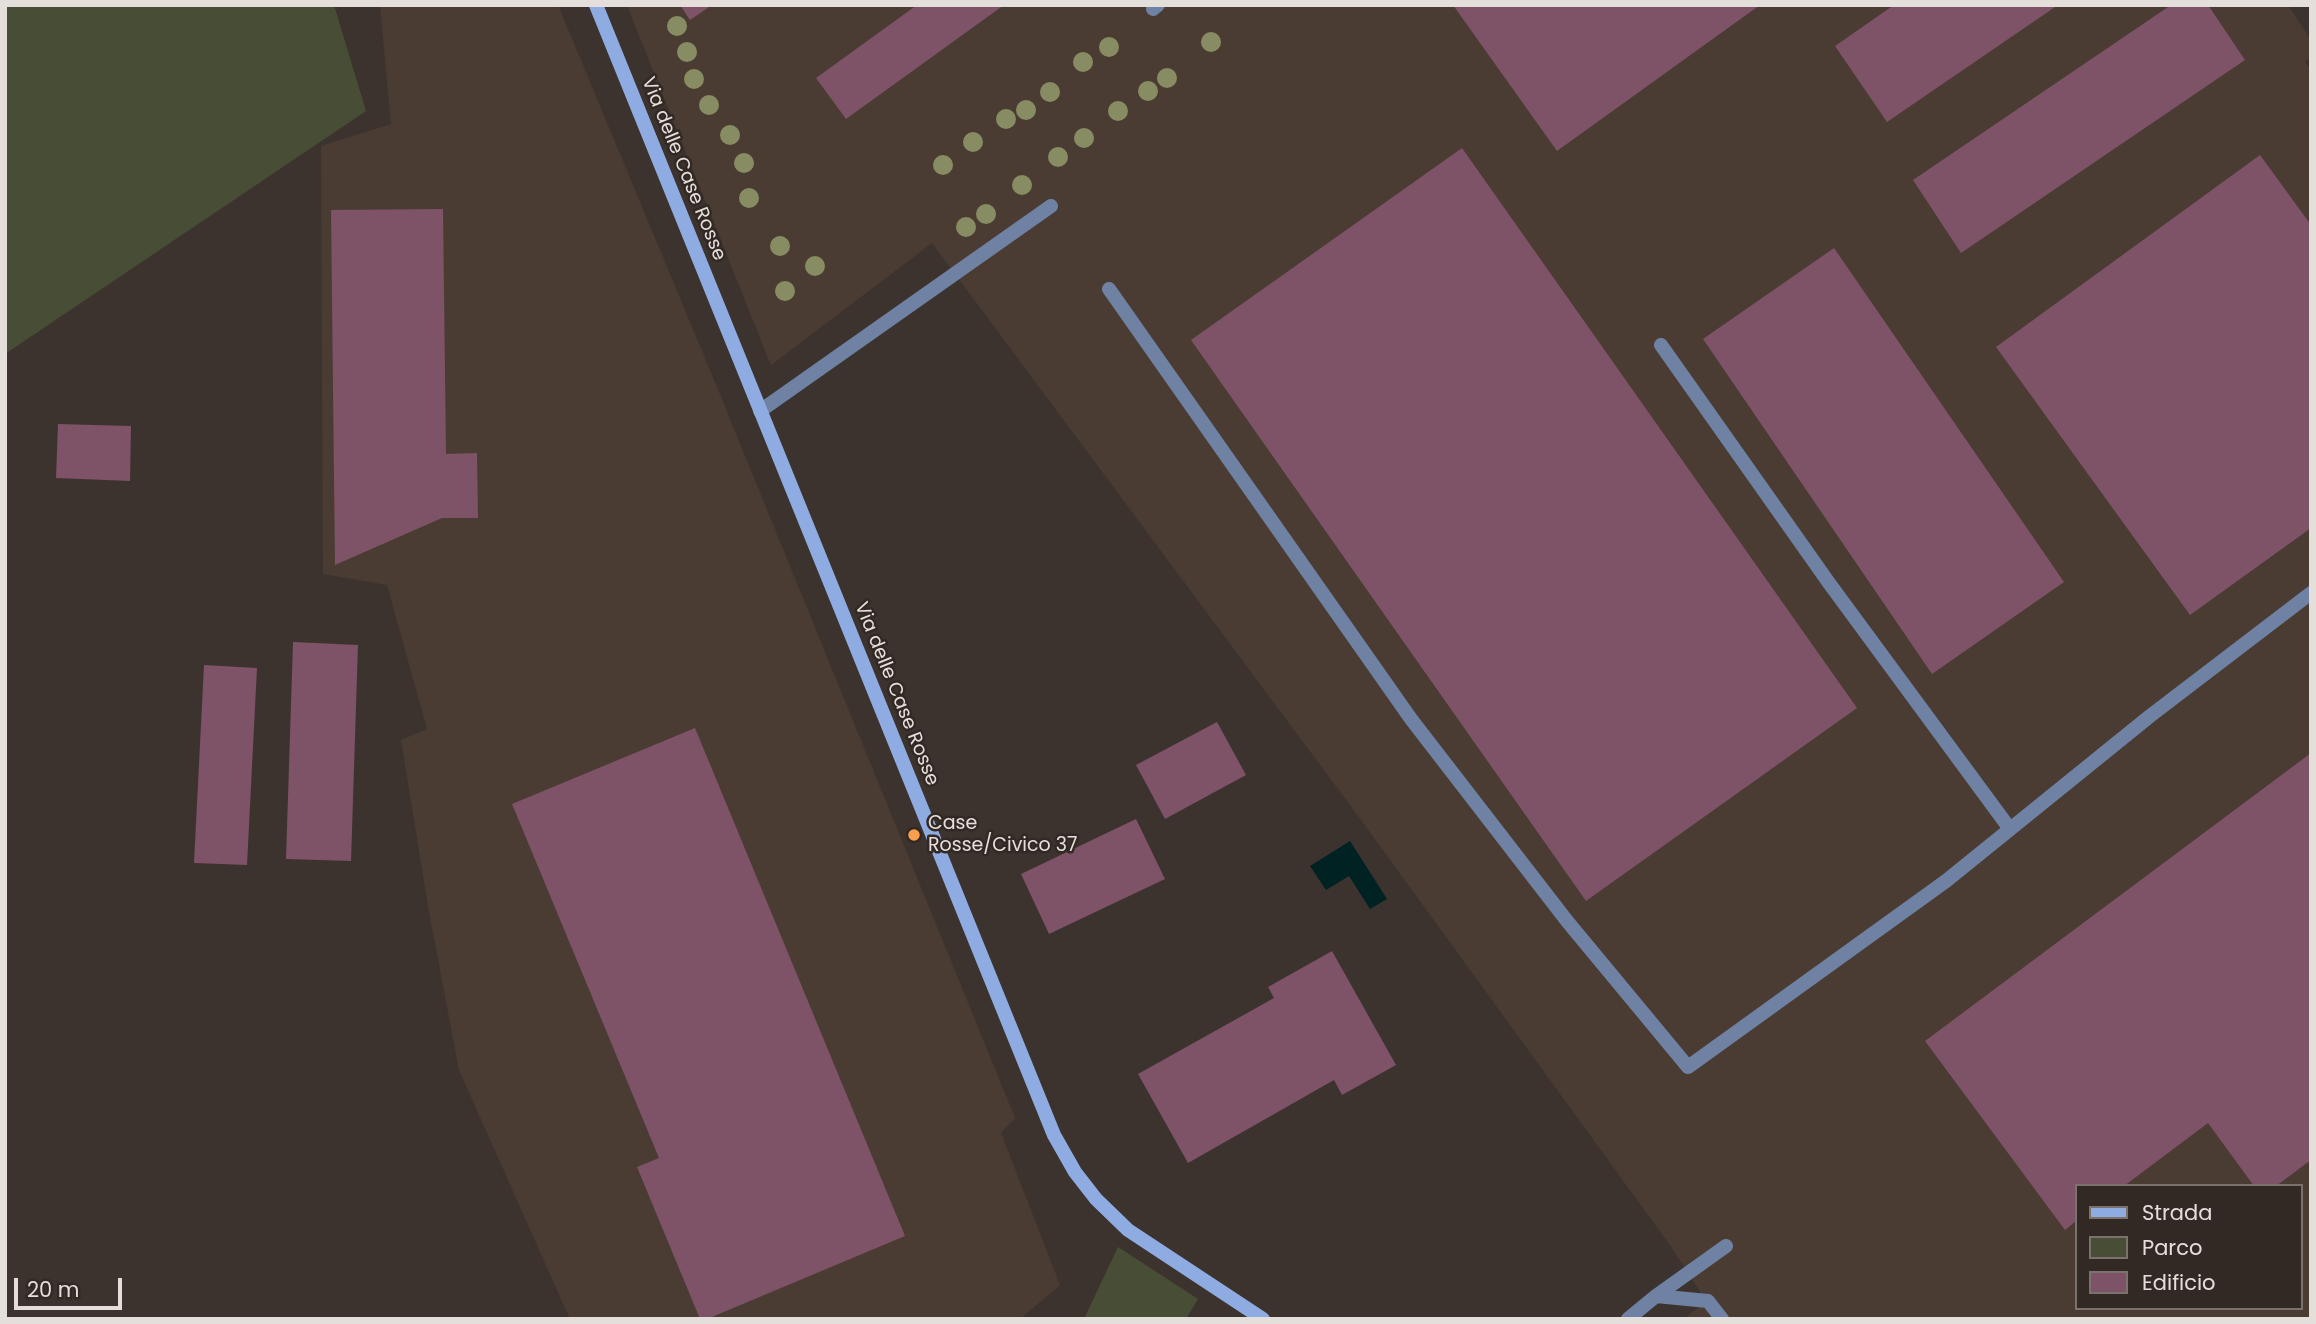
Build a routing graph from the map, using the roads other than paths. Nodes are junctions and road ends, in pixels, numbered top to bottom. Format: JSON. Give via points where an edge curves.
{"nodes":[{"id":1,"x":596,"y":5,"type":"edge"},
{"id":2,"x":1051,"y":206,"type":"dead end"},
{"id":3,"x":1109,"y":289,"type":"dead end"},
{"id":4,"x":1661,"y":345,"type":"dead end"},
{"id":5,"x":761,"y":411,"type":"junction"},
{"id":6,"x":2311,"y":593,"type":"edge"},
{"id":7,"x":2010,"y":829,"type":"junction"},
{"id":8,"x":1726,"y":1247,"type":"dead end"},
{"id":9,"x":1656,"y":1296,"type":"junction"},
{"id":10,"x":1263,"y":1319,"type":"edge"},
{"id":11,"x":1628,"y":1319,"type":"edge"},
{"id":12,"x":1722,"y":1319,"type":"edge"}],
"edges":[{"from":1,"to":5,"type":"street","name":"Via delle Case Rosse"},
{"from":2,"to":5,"type":"lane"},
{"from":3,"to":7,"type":"lane","via":[[1411,719],[1567,921],[1688,1067],[1946,881]]},
{"from":4,"to":7,"type":"lane"},
{"from":5,"to":10,"type":"street","name":"Via delle Case Rosse","via":[[1054,1135],[1074,1172],[1128,1230]]},
{"from":6,"to":7,"type":"lane"},
{"from":8,"to":9,"type":"lane"},
{"from":9,"to":11,"type":"lane"},
{"from":9,"to":12,"type":"lane","via":[[1708,1301]]}]}
